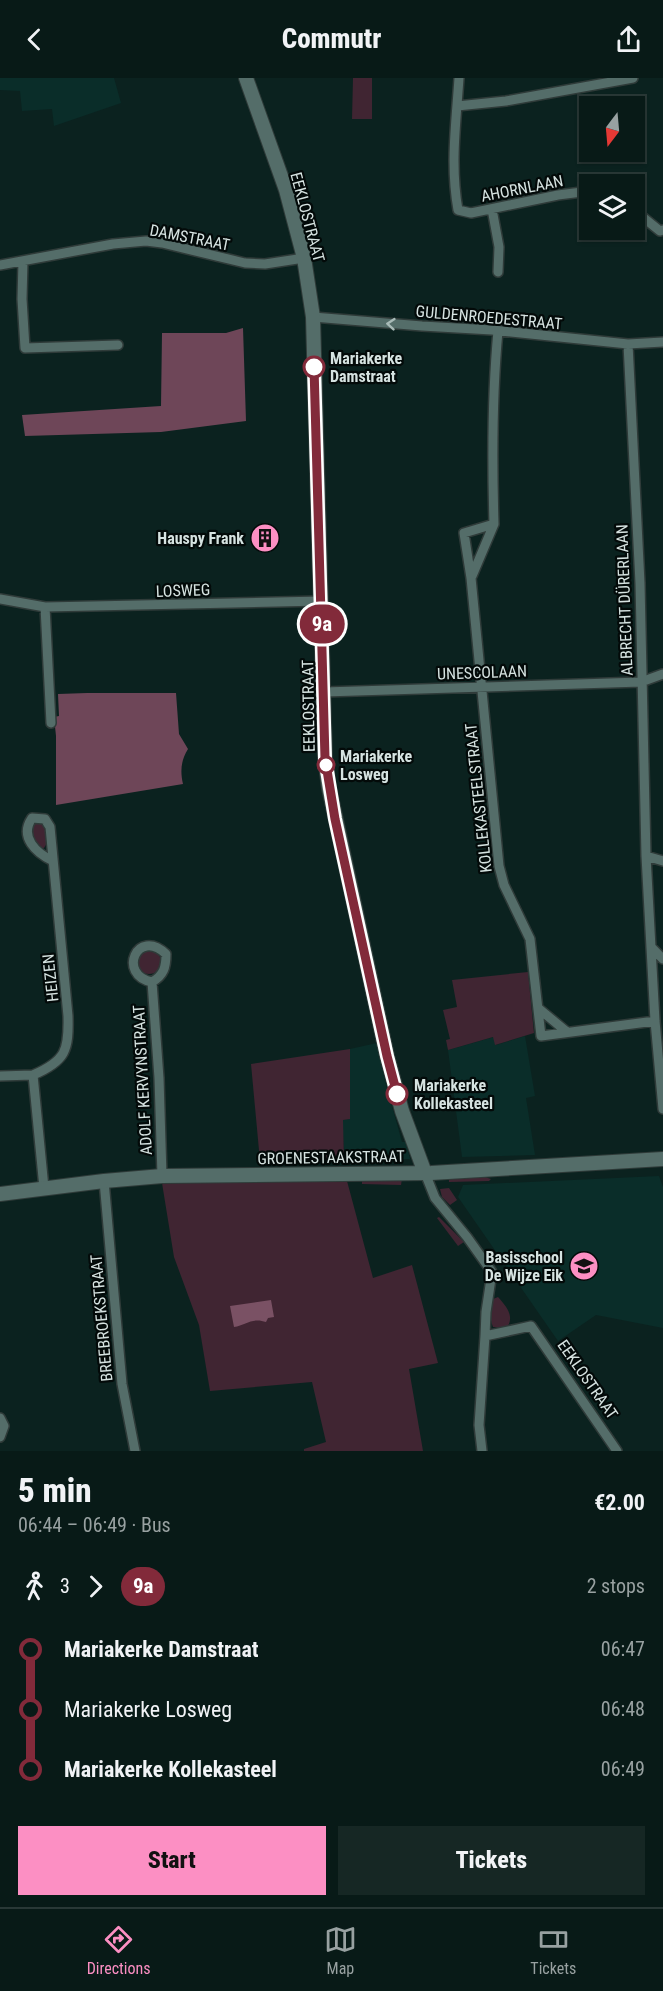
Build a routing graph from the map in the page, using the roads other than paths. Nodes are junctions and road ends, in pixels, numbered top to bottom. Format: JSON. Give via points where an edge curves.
{"nodes":[{"id":1,"x":246,"y":78,"type":"edge"},
{"id":2,"x":459,"y":78,"type":"edge"},
{"id":3,"x":633,"y":78,"type":"edge"},
{"id":4,"x":457,"y":106,"type":"junction"},
{"id":5,"x":579,"y":192,"type":"edge"},
{"id":6,"x":492,"y":209,"type":"junction"},
{"id":7,"x":645,"y":219,"type":"edge"},
{"id":8,"x":663,"y":230,"type":"edge"},
{"id":9,"x":304,"y":258,"type":"junction"},
{"id":10,"x":23,"y":261,"type":"junction"},
{"id":11,"x":0,"y":265,"type":"edge"},
{"id":12,"x":498,"y":272,"type":"dead end"},
{"id":13,"x":313,"y":317,"type":"junction"},
{"id":14,"x":495,"y":330,"type":"junction"},
{"id":15,"x":663,"y":342,"type":"edge"},
{"id":16,"x":628,"y":344,"type":"junction"},
{"id":17,"x":118,"y":345,"type":"dead end"},
{"id":18,"x":494,"y":524,"type":"junction"},
{"id":19,"x":471,"y":578,"type":"junction"},
{"id":20,"x":0,"y":599,"type":"edge"},
{"id":21,"x":322,"y":601,"type":"junction"},
{"id":22,"x":45,"y":607,"type":"junction"},
{"id":23,"x":663,"y":674,"type":"edge"},
{"id":24,"x":641,"y":682,"type":"junction"},
{"id":25,"x":482,"y":687,"type":"junction"},
{"id":26,"x":324,"y":692,"type":"junction"},
{"id":27,"x":51,"y":723,"type":"dead end"},
{"id":28,"x":646,"y":856,"type":"junction"},
{"id":29,"x":52,"y":861,"type":"junction"},
{"id":30,"x":663,"y":861,"type":"edge"},
{"id":31,"x":652,"y":948,"type":"junction"},
{"id":32,"x":663,"y":958,"type":"edge"},
{"id":33,"x":152,"y":982,"type":"dead end"},
{"id":34,"x":658,"y":999,"type":"edge"},
{"id":35,"x":538,"y":1008,"type":"junction"},
{"id":36,"x":655,"y":1021,"type":"junction"},
{"id":37,"x":567,"y":1032,"type":"junction"},
{"id":38,"x":0,"y":1076,"type":"edge"},
{"id":39,"x":33,"y":1076,"type":"junction"},
{"id":40,"x":663,"y":1109,"type":"edge"},
{"id":41,"x":663,"y":1159,"type":"edge"},
{"id":42,"x":424,"y":1173,"type":"junction"},
{"id":43,"x":162,"y":1176,"type":"junction"},
{"id":44,"x":104,"y":1181,"type":"junction"},
{"id":45,"x":44,"y":1188,"type":"junction"},
{"id":46,"x":0,"y":1194,"type":"edge"},
{"id":47,"x":485,"y":1336,"type":"junction"},
{"id":48,"x":0,"y":1418,"type":"edge"},
{"id":49,"x":0,"y":1437,"type":"edge"},
{"id":50,"x":135,"y":1451,"type":"edge"},
{"id":51,"x":482,"y":1451,"type":"edge"},
{"id":52,"x":617,"y":1451,"type":"edge"}],
"edges":[{"from":1,"to":9,"type":"street","name":"EEKLOSTRAAT","via":[[286,190]]},
{"from":2,"to":4,"type":"street"},
{"from":3,"to":4,"type":"street"},
{"from":4,"to":6,"type":"street","name":"AHORNLAAN","via":[[453,180],[458,210],[471,213]]},
{"from":5,"to":6,"type":"street","name":"AHORNLAAN"},
{"from":6,"to":12,"type":"street","via":[[499,247]]},
{"from":7,"to":8,"type":"street"},
{"from":9,"to":10,"type":"street","name":"DAMSTRAAT","via":[[244,263],[146,241]]},
{"from":9,"to":13,"type":"street","name":"EEKLOSTRAAT"},
{"from":10,"to":11,"type":"street","name":"DAMSTRAAT"},
{"from":10,"to":17,"type":"street","via":[[25,348]]},
{"from":14,"to":13,"type":"street","name":"GULDENROEDESTRAAT","one_way":true},
{"from":13,"to":21,"type":"street","name":"EEKLOSTRAAT"},
{"from":14,"to":16,"type":"street","name":"GULDENROEDESTRAAT"},
{"from":14,"to":18,"type":"street","name":"KOLLEKASTEELSTRAAT"},
{"from":15,"to":16,"type":"street","name":"GULDENROEDESTRAAT"},
{"from":16,"to":24,"type":"street","name":"ALBRECHT DÜRERLAAN"},
{"from":18,"to":19,"type":"street","name":"KOLLEKASTEELSTRAAT"},
{"from":18,"to":19,"type":"street","name":"KOLLEKASTEELSTRAAT","via":[[465,533]]},
{"from":19,"to":25,"type":"street","name":"KOLLEKASTEELSTRAAT"},
{"from":20,"to":22,"type":"street","name":"LOSWEG"},
{"from":21,"to":22,"type":"street","name":"LOSWEG"},
{"from":21,"to":26,"type":"street","name":"EEKLOSTRAAT"},
{"from":22,"to":27,"type":"street"},
{"from":23,"to":24,"type":"street","name":"UNESCOLAAN"},
{"from":24,"to":25,"type":"street","name":"UNESCOLAAN"},
{"from":24,"to":28,"type":"street","name":"ALBRECHT DÜRERLAAN"},
{"from":25,"to":26,"type":"street","name":"UNESCOLAAN"},
{"from":25,"to":35,"type":"street","name":"KOLLEKASTEELSTRAAT","via":[[500,866],[504,885],[531,939]]},
{"from":26,"to":42,"type":"street","name":"EEKLOSTRAAT","via":[[325,758],[335,819],[387,1056]]},
{"from":28,"to":30,"type":"street"},
{"from":28,"to":31,"type":"street","name":"ALBRECHT DÜRERLAAN"},
{"from":29,"to":29,"type":"street","name":"HEIZEN","via":[[50,827],[45,819],[32,818],[27,833],[30,843]]},
{"from":29,"to":39,"type":"street","name":"HEIZEN","via":[[69,1039],[62,1057]]},
{"from":31,"to":32,"type":"street"},
{"from":31,"to":34,"type":"street","name":"ALBRECHT DÜRERLAAN"},
{"from":33,"to":43,"type":"street","name":"ADOLF KERVYNSTRAAT"},
{"from":34,"to":36,"type":"street","name":"ALBRECHT DÜRERLAAN"},
{"from":35,"to":37,"type":"street"},
{"from":35,"to":37,"type":"street","name":"KOLLEKASTEELSTRAAT","via":[[541,1036]]},
{"from":36,"to":37,"type":"street","name":"KOLLEKASTEELSTRAAT"},
{"from":36,"to":40,"type":"street","name":"ALBRECHT DÜRERLAAN"},
{"from":38,"to":39,"type":"street"},
{"from":39,"to":45,"type":"street"},
{"from":41,"to":42,"type":"street","name":"GROENESTAAKSTRAAT"},
{"from":42,"to":43,"type":"street","name":"GROENESTAAKSTRAAT"},
{"from":42,"to":47,"type":"street","name":"EEKLOSTRAAT","via":[[435,1198],[492,1272]]},
{"from":43,"to":44,"type":"street","name":"GROENESTAAKSTRAAT"},
{"from":44,"to":45,"type":"street","name":"GROENESTAAKSTRAAT"},
{"from":44,"to":50,"type":"street","name":"BREEBROEKSTRAAT","via":[[122,1384]]},
{"from":45,"to":46,"type":"street","name":"GROENESTAAKSTRAAT"},
{"from":47,"to":51,"type":"street","via":[[479,1425]]},
{"from":47,"to":52,"type":"street","name":"EEKLOSTRAAT","via":[[531,1326]]},
{"from":48,"to":49,"type":"street","via":[[4,1426]]}]}
